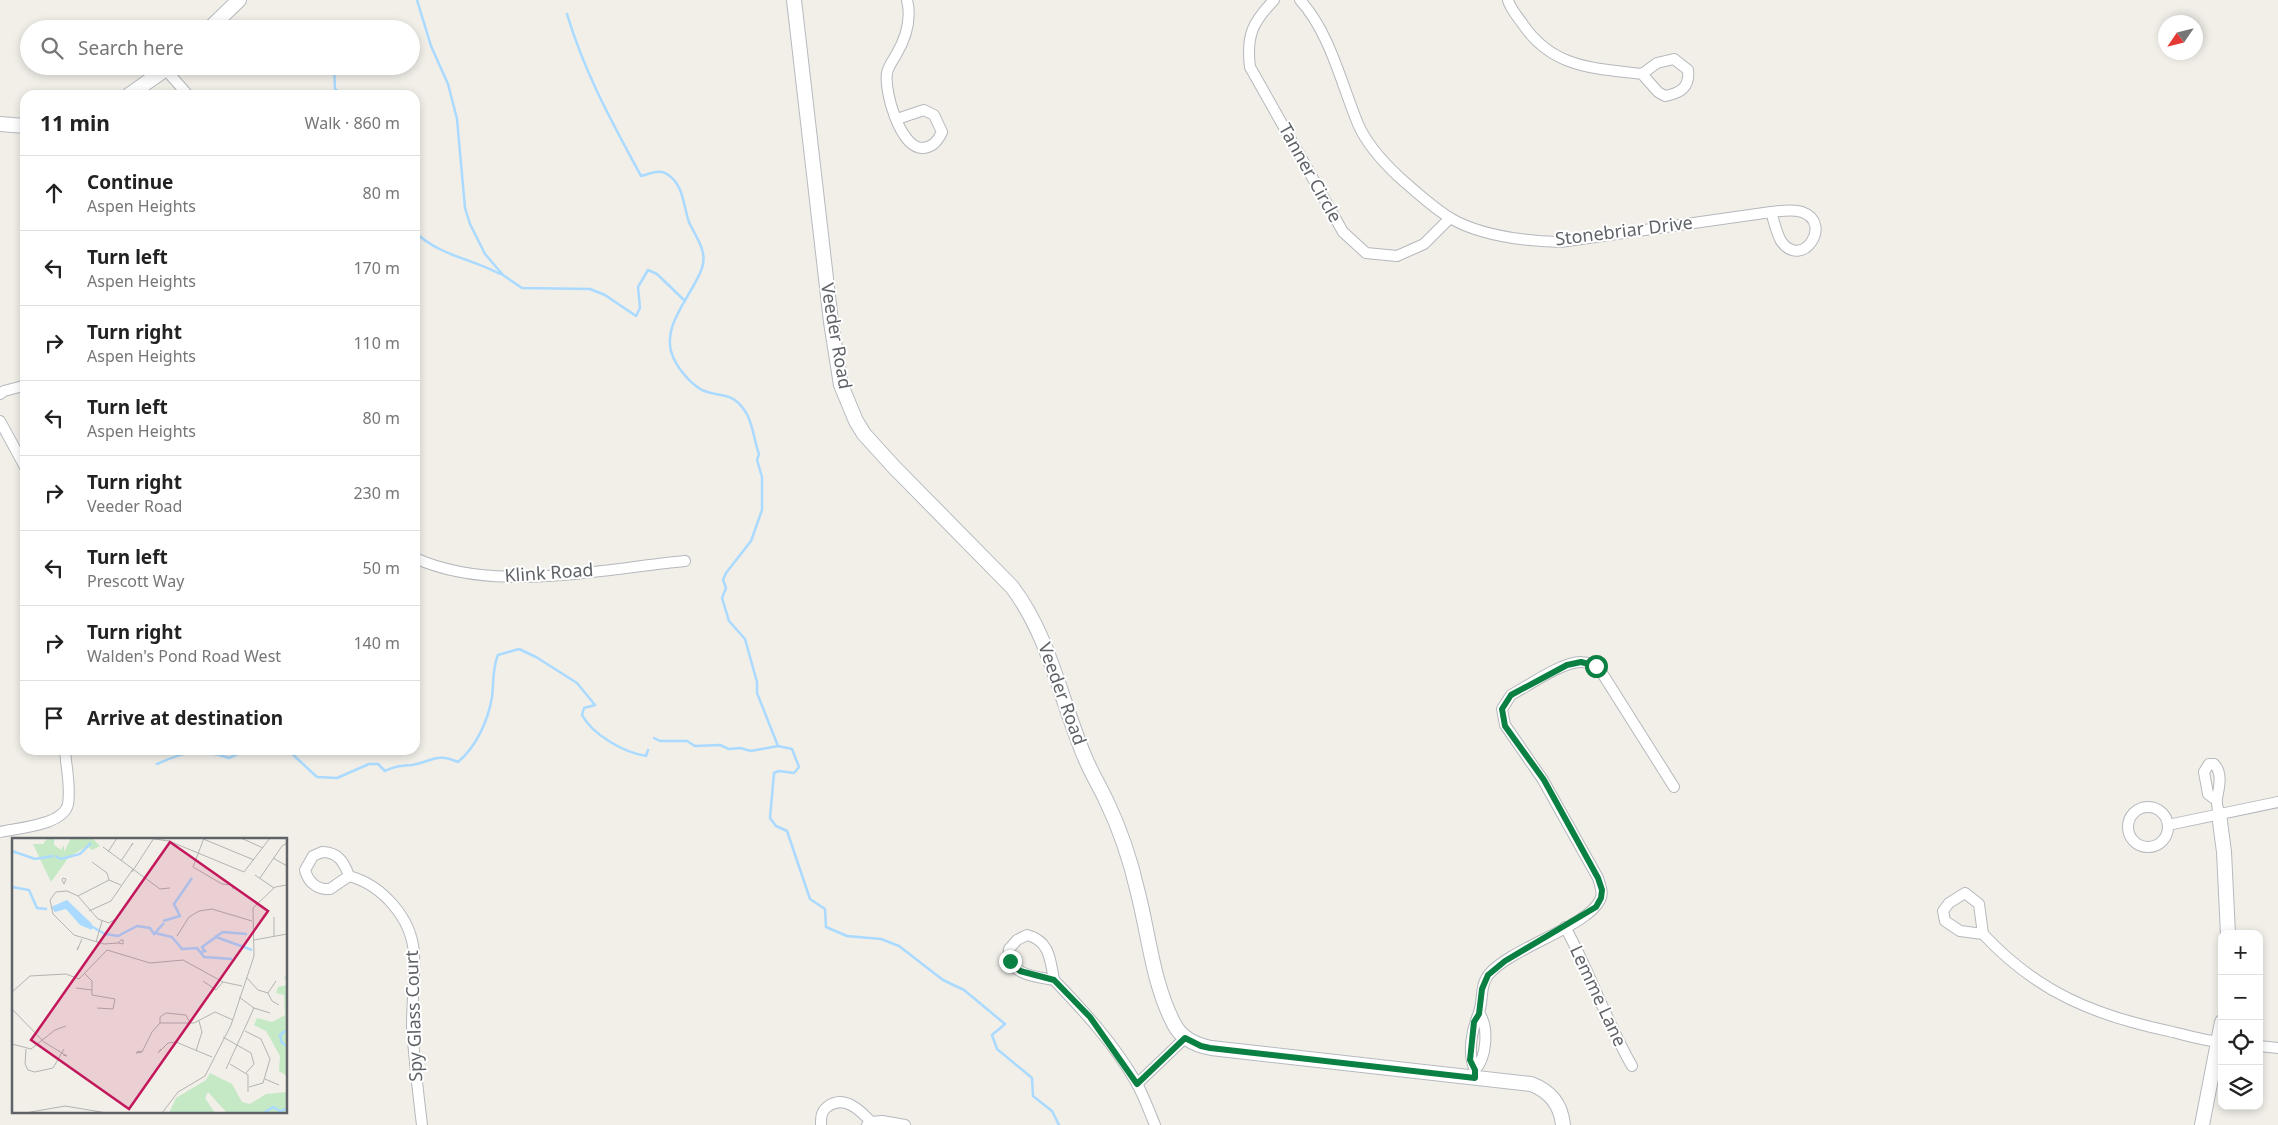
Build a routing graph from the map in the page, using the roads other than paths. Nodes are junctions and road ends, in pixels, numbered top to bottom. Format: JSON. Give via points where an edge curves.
{"nodes":[{"id":1,"x":239,"y":0,"type":"edge"},
{"id":2,"x":794,"y":0,"type":"edge"},
{"id":3,"x":908,"y":0,"type":"edge"},
{"id":4,"x":1274,"y":0,"type":"edge"},
{"id":5,"x":1300,"y":0,"type":"edge"},
{"id":6,"x":1508,"y":0,"type":"edge"},
{"id":7,"x":218,"y":20,"type":"edge"},
{"id":8,"x":1642,"y":74,"type":"junction"},
{"id":9,"x":158,"y":75,"type":"edge"},
{"id":10,"x":173,"y":75,"type":"edge"},
{"id":11,"x":137,"y":90,"type":"edge"},
{"id":12,"x":184,"y":90,"type":"edge"},
{"id":13,"x":897,"y":119,"type":"junction"},
{"id":14,"x":0,"y":124,"type":"edge"},
{"id":15,"x":20,"y":126,"type":"edge"},
{"id":16,"x":1771,"y":212,"type":"junction"},
{"id":17,"x":1450,"y":218,"type":"junction"},
{"id":18,"x":20,"y":387,"type":"edge"},
{"id":19,"x":0,"y":394,"type":"edge"},
{"id":20,"x":0,"y":421,"type":"edge"},
{"id":21,"x":20,"y":458,"type":"edge"},
{"id":22,"x":420,"y":560,"type":"edge"},
{"id":23,"x":685,"y":561,"type":"dead end"},
{"id":24,"x":65,"y":755,"type":"edge"},
{"id":25,"x":1674,"y":787,"type":"dead end"},
{"id":26,"x":2216,"y":800,"type":"dead end"},
{"id":27,"x":2278,"y":802,"type":"edge"},
{"id":28,"x":2219,"y":814,"type":"junction"},
{"id":29,"x":2168,"y":825,"type":"junction"},
{"id":30,"x":0,"y":832,"type":"edge"},
{"id":31,"x":349,"y":876,"type":"dead end"},
{"id":32,"x":1565,"y":927,"type":"junction"},
{"id":33,"x":2228,"y":930,"type":"edge"},
{"id":34,"x":1983,"y":934,"type":"junction"},
{"id":35,"x":1054,"y":980,"type":"junction"},
{"id":36,"x":1185,"y":1038,"type":"junction"},
{"id":37,"x":2218,"y":1042,"type":"edge"},
{"id":38,"x":2263,"y":1046,"type":"edge"},
{"id":39,"x":2278,"y":1048,"type":"edge"},
{"id":40,"x":2218,"y":1051,"type":"edge"},
{"id":41,"x":1632,"y":1066,"type":"dead end"},
{"id":42,"x":1475,"y":1074,"type":"junction"},
{"id":43,"x":1137,"y":1084,"type":"junction"},
{"id":44,"x":869,"y":1124,"type":"edge"},
{"id":45,"x":422,"y":1125,"type":"edge"},
{"id":46,"x":822,"y":1125,"type":"edge"},
{"id":47,"x":904,"y":1125,"type":"edge"},
{"id":48,"x":1154,"y":1125,"type":"edge"},
{"id":49,"x":1563,"y":1125,"type":"edge"},
{"id":50,"x":2202,"y":1125,"type":"edge"}],
"edges":[{"from":1,"to":7,"type":"street"},
{"from":2,"to":36,"type":"street","name":"Veeder Road","via":[[831,322],[842,385],[851,410],[864,434],[892,466],[1012,587],[1033,618],[1086,760],[1114,819],[1138,893],[1163,1000],[1174,1026]]},
{"from":3,"to":13,"type":"street","via":[[909,24],[887,72],[889,98]]},
{"from":4,"to":17,"type":"street","name":"Tanner Circle","via":[[1258,17],[1249,37],[1250,67],[1343,232],[1366,254],[1398,256],[1424,244]]},
{"from":5,"to":17,"type":"street","name":"Stonebriar Drive","via":[[1324,38],[1359,126],[1378,158]]},
{"from":6,"to":8,"type":"street","via":[[1531,37],[1558,58],[1592,68]]},
{"from":8,"to":8,"type":"street","via":[[1665,96],[1686,88],[1689,80],[1688,70],[1674,59],[1657,62]]},
{"from":9,"to":11,"type":"street"},
{"from":10,"to":12,"type":"street"},
{"from":13,"to":13,"type":"street","via":[[906,140],[916,147],[925,148],[937,142],[942,132],[934,114],[924,110]]},
{"from":14,"to":15,"type":"street"},
{"from":16,"to":16,"type":"street","name":"Stonebriar Drive","via":[[1782,242],[1801,250],[1810,246],[1816,230],[1803,212]]},
{"from":16,"to":17,"type":"street","name":"Stonebriar Drive","via":[[1560,242],[1534,241],[1484,231]]},
{"from":18,"to":19,"type":"street"},
{"from":20,"to":21,"type":"street"},
{"from":22,"to":23,"type":"street","name":"Klink Road","via":[[437,568],[502,577]]},
{"from":24,"to":30,"type":"street","via":[[68,802],[63,814],[50,821]]},
{"from":25,"to":32,"type":"street","via":[[1596,666],[1581,662],[1567,665],[1511,695],[1505,702],[1502,709],[1505,726],[1544,780],[1602,890],[1596,907]]},
{"from":26,"to":28,"type":"street"},
{"from":27,"to":28,"type":"street"},
{"from":28,"to":29,"type":"street"},
{"from":28,"to":33,"type":"street"},
{"from":29,"to":29,"type":"street","via":[[2164,815],[2156,808],[2148,807],[2137,810],[2128,825],[2133,840],[2144,847],[2161,843]]},
{"from":31,"to":45,"type":"street","name":"Spy Glass Court","via":[[376,888],[392,903],[410,937],[414,952],[414,1062]]},
{"from":32,"to":41,"type":"street","name":"Lemme Lane"},
{"from":32,"to":42,"type":"street","via":[[1505,961],[1488,975],[1482,989],[1479,1014],[1474,1022],[1470,1060]]},
{"from":34,"to":34,"type":"street","via":[[1979,904],[1973,897],[1965,893],[1943,911],[1945,921],[1953,928]]},
{"from":34,"to":37,"type":"street","via":[[2023,972],[2067,999],[2138,1025]]},
{"from":35,"to":35,"type":"street","via":[[1030,975],[1013,966],[1008,954],[1013,943],[1026,935],[1039,939],[1048,949]]},
{"from":35,"to":43,"type":"street","via":[[1090,1017]]},
{"from":36,"to":42,"type":"street","via":[[1210,1048]]},
{"from":36,"to":43,"type":"street"},
{"from":38,"to":39,"type":"street"},
{"from":40,"to":50,"type":"street"},
{"from":42,"to":49,"type":"street","via":[[1544,1088],[1555,1100]]},
{"from":43,"to":48,"type":"street"},
{"from":44,"to":46,"type":"street","via":[[860,1111],[846,1102],[838,1102],[821,1114]]},
{"from":44,"to":47,"type":"street","via":[[882,1120]]}]}
